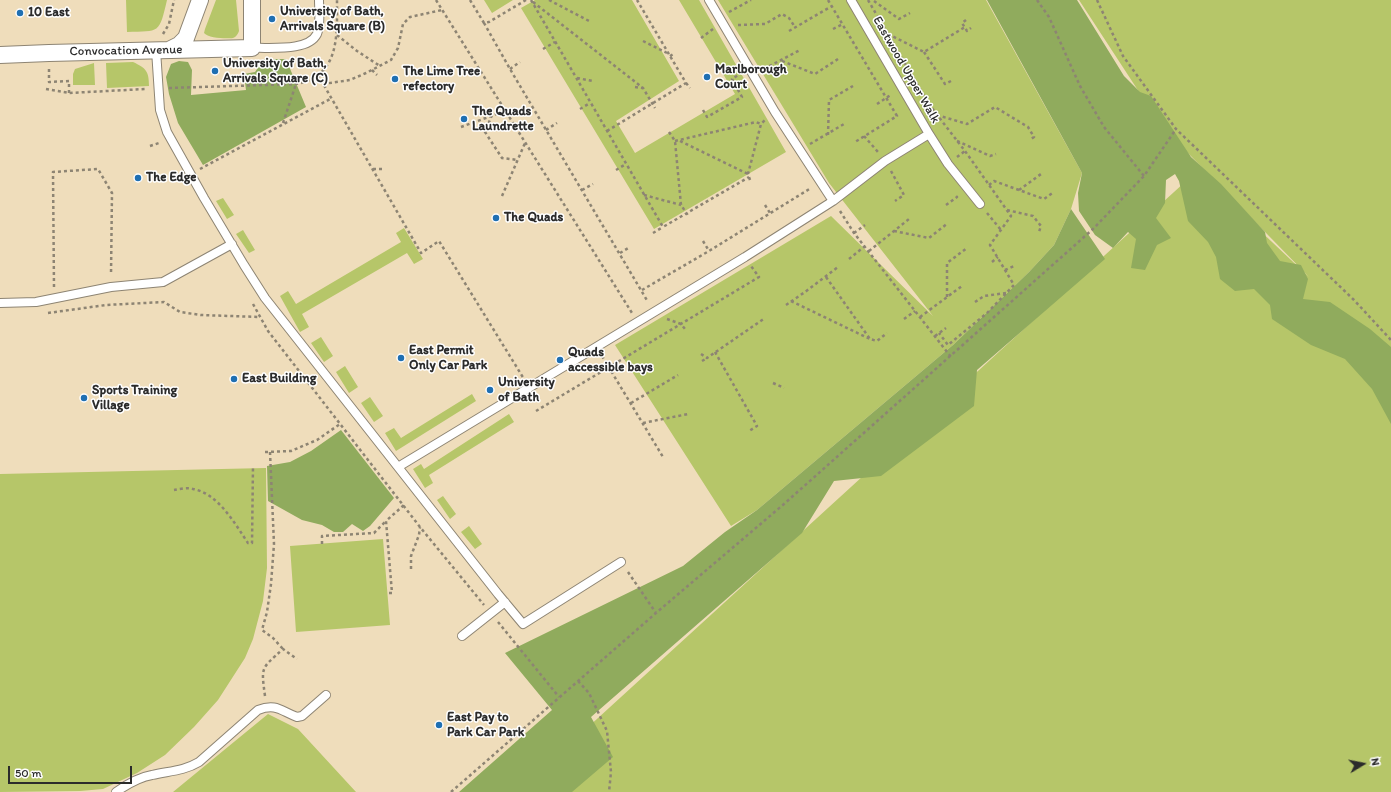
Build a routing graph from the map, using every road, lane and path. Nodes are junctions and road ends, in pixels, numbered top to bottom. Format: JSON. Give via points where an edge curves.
{"nodes":[{"id":1,"x":174,"y":0,"type":"edge"},
{"id":2,"x":200,"y":0,"type":"edge"},
{"id":3,"x":252,"y":0,"type":"edge"},
{"id":4,"x":319,"y":0,"type":"edge"},
{"id":5,"x":337,"y":0,"type":"edge"},
{"id":6,"x":436,"y":0,"type":"edge"},
{"id":7,"x":470,"y":0,"type":"edge"},
{"id":8,"x":526,"y":0,"type":"edge"},
{"id":9,"x":531,"y":0,"type":"edge"},
{"id":10,"x":549,"y":0,"type":"edge"},
{"id":11,"x":637,"y":0,"type":"edge"},
{"id":12,"x":709,"y":0,"type":"edge"},
{"id":13,"x":752,"y":0,"type":"edge"},
{"id":14,"x":828,"y":0,"type":"edge"},
{"id":15,"x":851,"y":0,"type":"edge"},
{"id":16,"x":874,"y":0,"type":"edge"},
{"id":17,"x":1037,"y":0,"type":"edge"},
{"id":18,"x":1097,"y":0,"type":"edge"},
{"id":19,"x":869,"y":2,"type":"edge"},
{"id":20,"x":832,"y":6,"type":"junction"},
{"id":21,"x":442,"y":10,"type":"junction"},
{"id":22,"x":910,"y":13,"type":"dead end"},
{"id":23,"x":718,"y":17,"type":"junction"},
{"id":24,"x":966,"y":20,"type":"dead end"},
{"id":25,"x":591,"y":22,"type":"dead end"},
{"id":26,"x":484,"y":23,"type":"junction"},
{"id":27,"x":843,"y":24,"type":"junction"},
{"id":28,"x":723,"y":26,"type":"junction"},
{"id":29,"x":795,"y":27,"type":"junction"},
{"id":30,"x":965,"y":27,"type":"junction"},
{"id":31,"x":971,"y":28,"type":"dead end"},
{"id":32,"x":833,"y":29,"type":"dead end"},
{"id":33,"x":789,"y":30,"type":"dead end"},
{"id":34,"x":888,"y":34,"type":"junction"},
{"id":35,"x":336,"y":35,"type":"junction"},
{"id":36,"x":643,"y":41,"type":"dead end"},
{"id":37,"x":555,"y":42,"type":"junction"},
{"id":38,"x":162,"y":45,"type":"junction"},
{"id":39,"x":252,"y":48,"type":"junction"},
{"id":40,"x":544,"y":49,"type":"dead end"},
{"id":41,"x":800,"y":50,"type":"dead end"},
{"id":42,"x":924,"y":52,"type":"junction"},
{"id":43,"x":49,"y":53,"type":"junction"},
{"id":44,"x":675,"y":54,"type":"dead end"},
{"id":45,"x":0,"y":55,"type":"edge"},
{"id":46,"x":670,"y":55,"type":"junction"},
{"id":47,"x":838,"y":60,"type":"dead end"},
{"id":48,"x":782,"y":61,"type":"junction"},
{"id":49,"x":520,"y":62,"type":"dead end"},
{"id":50,"x":380,"y":66,"type":"junction"},
{"id":51,"x":510,"y":69,"type":"junction"},
{"id":52,"x":372,"y":70,"type":"junction"},
{"id":53,"x":751,"y":72,"type":"junction"},
{"id":54,"x":318,"y":75,"type":"junction"},
{"id":55,"x":377,"y":75,"type":"dead end"},
{"id":56,"x":576,"y":78,"type":"junction"},
{"id":57,"x":593,"y":81,"type":"dead end"},
{"id":58,"x":951,"y":81,"type":"dead end"},
{"id":59,"x":686,"y":83,"type":"junction"},
{"id":60,"x":296,"y":84,"type":"junction"},
{"id":61,"x":323,"y":84,"type":"junction"},
{"id":62,"x":854,"y":86,"type":"dead end"},
{"id":63,"x":634,"y":87,"type":"dead end"},
{"id":64,"x":643,"y":88,"type":"junction"},
{"id":65,"x":690,"y":88,"type":"dead end"},
{"id":66,"x":46,"y":89,"type":"dead end"},
{"id":67,"x":145,"y":89,"type":"junction"},
{"id":68,"x":158,"y":89,"type":"junction"},
{"id":69,"x":69,"y":93,"type":"junction"},
{"id":70,"x":145,"y":96,"type":"dead end"},
{"id":71,"x":332,"y":98,"type":"junction"},
{"id":72,"x":590,"y":103,"type":"junction"},
{"id":73,"x":652,"y":104,"type":"junction"},
{"id":74,"x":655,"y":108,"type":"dead end"},
{"id":75,"x":580,"y":109,"type":"dead end"},
{"id":76,"x":703,"y":110,"type":"dead end"},
{"id":77,"x":505,"y":111,"type":"junction"},
{"id":78,"x":775,"y":112,"type":"junction"},
{"id":79,"x":492,"y":115,"type":"junction"},
{"id":80,"x":936,"y":115,"type":"junction"},
{"id":81,"x":283,"y":123,"type":"junction"},
{"id":82,"x":557,"y":123,"type":"dead end"},
{"id":83,"x":760,"y":124,"type":"junction"},
{"id":84,"x":844,"y":124,"type":"dead end"},
{"id":85,"x":461,"y":127,"type":"dead end"},
{"id":86,"x":1176,"y":129,"type":"junction"},
{"id":87,"x":546,"y":130,"type":"junction"},
{"id":88,"x":607,"y":131,"type":"junction"},
{"id":89,"x":669,"y":132,"type":"dead end"},
{"id":90,"x":929,"y":134,"type":"junction"},
{"id":91,"x":828,"y":135,"type":"junction"},
{"id":92,"x":156,"y":139,"type":"dead end"},
{"id":93,"x":679,"y":140,"type":"junction"},
{"id":94,"x":956,"y":140,"type":"junction"},
{"id":95,"x":1030,"y":140,"type":"dead end"},
{"id":96,"x":158,"y":142,"type":"junction"},
{"id":97,"x":675,"y":142,"type":"junction"},
{"id":98,"x":855,"y":142,"type":"dead end"},
{"id":99,"x":525,"y":143,"type":"junction"},
{"id":100,"x":150,"y":146,"type":"dead end"},
{"id":101,"x":162,"y":149,"type":"dead end"},
{"id":102,"x":799,"y":150,"type":"junction"},
{"id":103,"x":996,"y":154,"type":"dead end"},
{"id":104,"x":518,"y":160,"type":"junction"},
{"id":105,"x":626,"y":164,"type":"junction"},
{"id":106,"x":373,"y":168,"type":"junction"},
{"id":107,"x":383,"y":169,"type":"dead end"},
{"id":108,"x":616,"y":170,"type":"dead end"},
{"id":109,"x":190,"y":174,"type":"junction"},
{"id":110,"x":1041,"y":174,"type":"dead end"},
{"id":111,"x":1144,"y":176,"type":"junction"},
{"id":112,"x":749,"y":177,"type":"junction"},
{"id":113,"x":593,"y":184,"type":"dead end"},
{"id":114,"x":989,"y":185,"type":"junction"},
{"id":115,"x":812,"y":187,"type":"dead end"},
{"id":116,"x":582,"y":190,"type":"junction"},
{"id":117,"x":1019,"y":190,"type":"junction"},
{"id":118,"x":1054,"y":192,"type":"dead end"},
{"id":119,"x":502,"y":196,"type":"dead end"},
{"id":120,"x":644,"y":196,"type":"junction"},
{"id":121,"x":833,"y":201,"type":"junction"},
{"id":122,"x":980,"y":204,"type":"dead end"},
{"id":123,"x":680,"y":205,"type":"junction"},
{"id":124,"x":765,"y":205,"type":"dead end"},
{"id":125,"x":1006,"y":210,"type":"junction"},
{"id":126,"x":770,"y":213,"type":"junction"},
{"id":127,"x":687,"y":214,"type":"junction"},
{"id":128,"x":689,"y":217,"type":"dead end"},
{"id":129,"x":909,"y":219,"type":"dead end"},
{"id":130,"x":994,"y":222,"type":"dead end"},
{"id":131,"x":948,"y":223,"type":"dead end"},
{"id":132,"x":865,"y":225,"type":"dead end"},
{"id":133,"x":663,"y":227,"type":"junction"},
{"id":134,"x":1001,"y":230,"type":"junction"},
{"id":135,"x":894,"y":231,"type":"junction"},
{"id":136,"x":1039,"y":232,"type":"dead end"},
{"id":137,"x":653,"y":233,"type":"dead end"},
{"id":138,"x":854,"y":233,"type":"junction"},
{"id":139,"x":703,"y":242,"type":"dead end"},
{"id":140,"x":232,"y":244,"type":"junction"},
{"id":141,"x":865,"y":246,"type":"junction"},
{"id":142,"x":630,"y":247,"type":"dead end"},
{"id":143,"x":967,"y":248,"type":"dead end"},
{"id":144,"x":709,"y":251,"type":"junction"},
{"id":145,"x":869,"y":251,"type":"junction"},
{"id":146,"x":620,"y":253,"type":"junction"},
{"id":147,"x":998,"y":257,"type":"junction"},
{"id":148,"x":849,"y":259,"type":"dead end"},
{"id":149,"x":992,"y":262,"type":"dead end"},
{"id":150,"x":1014,"y":266,"type":"dead end"},
{"id":151,"x":838,"y":267,"type":"dead end"},
{"id":152,"x":1005,"y":270,"type":"junction"},
{"id":153,"x":756,"y":273,"type":"dead end"},
{"id":154,"x":826,"y":277,"type":"junction"},
{"id":155,"x":962,"y":286,"type":"dead end"},
{"id":156,"x":111,"y":287,"type":"junction"},
{"id":157,"x":642,"y":290,"type":"junction"},
{"id":158,"x":1007,"y":293,"type":"junction"},
{"id":159,"x":947,"y":297,"type":"junction"},
{"id":160,"x":54,"y":298,"type":"junction"},
{"id":161,"x":791,"y":301,"type":"junction"},
{"id":162,"x":975,"y":302,"type":"dead end"},
{"id":163,"x":0,"y":303,"type":"edge"},
{"id":164,"x":252,"y":303,"type":"dead end"},
{"id":165,"x":786,"y":305,"type":"dead end"},
{"id":166,"x":657,"y":310,"type":"junction"},
{"id":167,"x":915,"y":311,"type":"junction"},
{"id":168,"x":46,"y":313,"type":"dead end"},
{"id":169,"x":260,"y":317,"type":"junction"},
{"id":170,"x":920,"y":317,"type":"junction"},
{"id":171,"x":765,"y":318,"type":"dead end"},
{"id":172,"x":904,"y":319,"type":"dead end"},
{"id":173,"x":638,"y":322,"type":"junction"},
{"id":174,"x":681,"y":324,"type":"junction"},
{"id":175,"x":946,"y":328,"type":"dead end"},
{"id":176,"x":684,"y":330,"type":"dead end"},
{"id":177,"x":887,"y":333,"type":"dead end"},
{"id":178,"x":939,"y":333,"type":"junction"},
{"id":179,"x":935,"y":336,"type":"junction"},
{"id":180,"x":870,"y":339,"type":"junction"},
{"id":181,"x":275,"y":340,"type":"junction"},
{"id":182,"x":1391,"y":340,"type":"edge"},
{"id":183,"x":271,"y":342,"type":"dead end"},
{"id":184,"x":597,"y":347,"type":"junction"},
{"id":185,"x":715,"y":352,"type":"junction"},
{"id":186,"x":701,"y":354,"type":"dead end"},
{"id":187,"x":951,"y":357,"type":"junction"},
{"id":188,"x":707,"y":358,"type":"junction"},
{"id":189,"x":702,"y":361,"type":"dead end"},
{"id":190,"x":609,"y":367,"type":"junction"},
{"id":191,"x":678,"y":375,"type":"dead end"},
{"id":192,"x":773,"y":383,"type":"dead end"},
{"id":193,"x":529,"y":388,"type":"junction"},
{"id":194,"x":784,"y":388,"type":"dead end"},
{"id":195,"x":631,"y":403,"type":"junction"},
{"id":196,"x":536,"y":410,"type":"dead end"},
{"id":197,"x":688,"y":414,"type":"dead end"},
{"id":198,"x":643,"y":423,"type":"junction"},
{"id":199,"x":340,"y":424,"type":"junction"},
{"id":200,"x":749,"y":431,"type":"dead end"},
{"id":201,"x":265,"y":452,"type":"dead end"},
{"id":202,"x":270,"y":452,"type":"junction"},
{"id":203,"x":663,"y":456,"type":"dead end"},
{"id":204,"x":253,"y":466,"type":"dead end"},
{"id":205,"x":398,"y":467,"type":"junction"},
{"id":206,"x":174,"y":490,"type":"dead end"},
{"id":207,"x":404,"y":505,"type":"junction"},
{"id":208,"x":386,"y":521,"type":"junction"},
{"id":209,"x":420,"y":527,"type":"junction"},
{"id":210,"x":322,"y":544,"type":"dead end"},
{"id":211,"x":621,"y":562,"type":"joint"},
{"id":212,"x":411,"y":569,"type":"dead end"},
{"id":213,"x":389,"y":593,"type":"dead end"},
{"id":214,"x":505,"y":602,"type":"junction"},
{"id":215,"x":656,"y":613,"type":"junction"},
{"id":216,"x":491,"y":614,"type":"junction"},
{"id":217,"x":462,"y":636,"type":"dead end"},
{"id":218,"x":283,"y":649,"type":"junction"},
{"id":219,"x":297,"y":659,"type":"dead end"},
{"id":220,"x":578,"y":681,"type":"junction"},
{"id":221,"x":326,"y":695,"type":"dead end"},
{"id":222,"x":559,"y":697,"type":"junction"},
{"id":223,"x":267,"y":706,"type":"junction"},
{"id":224,"x":116,"y":792,"type":"edge"},
{"id":225,"x":451,"y":792,"type":"edge"},
{"id":226,"x":609,"y":792,"type":"edge"}],
"edges":[{"from":1,"to":38,"type":"path"},
{"from":2,"to":38,"type":"street","via":[[186,38],[179,45]]},
{"from":3,"to":39,"type":"street"},
{"from":4,"to":39,"type":"lane","via":[[319,25],[316,35],[309,43],[294,47]]},
{"from":5,"to":35,"type":"path"},
{"from":6,"to":21,"type":"path"},
{"from":7,"to":26,"type":"path"},
{"from":8,"to":26,"type":"path"},
{"from":9,"to":37,"type":"path"},
{"from":9,"to":64,"type":"path"},
{"from":10,"to":25,"type":"path"},
{"from":11,"to":46,"type":"path"},
{"from":12,"to":23,"type":"lane"},
{"from":13,"to":23,"type":"path"},
{"from":14,"to":20,"type":"path"},
{"from":15,"to":90,"type":"lane","name":"Eastwood Upper Walk"},
{"from":16,"to":19,"type":"path"},
{"from":16,"to":22,"type":"path","via":[[898,19]]},
{"from":17,"to":111,"type":"path","via":[[1049,17],[1080,86],[1104,126]]},
{"from":18,"to":86,"type":"path","via":[[1123,56]]},
{"from":19,"to":34,"type":"path"},
{"from":20,"to":27,"type":"path"},
{"from":20,"to":29,"type":"path"},
{"from":21,"to":50,"type":"path","via":[[410,17],[403,24],[398,48],[391,60]]},
{"from":21,"to":77,"type":"path"},
{"from":23,"to":28,"type":"lane"},
{"from":24,"to":30,"type":"path","via":[[962,23]]},
{"from":26,"to":51,"type":"path"},
{"from":27,"to":32,"type":"path"},
{"from":27,"to":98,"type":"path","via":[[897,116]]},
{"from":28,"to":29,"type":"path","via":[[765,24],[782,14],[789,18]]},
{"from":28,"to":53,"type":"lane"},
{"from":29,"to":33,"type":"path"},
{"from":30,"to":31,"type":"path","via":[[967,31]]},
{"from":30,"to":42,"type":"path"},
{"from":34,"to":42,"type":"path"},
{"from":34,"to":80,"type":"path"},
{"from":35,"to":50,"type":"path"},
{"from":35,"to":54,"type":"path","via":[[334,51],[328,64]]},
{"from":36,"to":46,"type":"path"},
{"from":37,"to":40,"type":"path"},
{"from":37,"to":56,"type":"path"},
{"from":38,"to":39,"type":"street","name":"Convocation Avenue"},
{"from":38,"to":43,"type":"street","name":"Convocation Avenue"},
{"from":38,"to":68,"type":"lane"},
{"from":41,"to":48,"type":"path"},
{"from":42,"to":58,"type":"path","via":[[945,84]]},
{"from":43,"to":45,"type":"street","name":"Convocation Avenue"},
{"from":43,"to":69,"type":"path","via":[[49,82],[69,81]]},
{"from":44,"to":46,"type":"path"},
{"from":46,"to":59,"type":"path"},
{"from":47,"to":48,"type":"path","via":[[815,74]]},
{"from":48,"to":53,"type":"path"},
{"from":49,"to":51,"type":"path"},
{"from":50,"to":52,"type":"path"},
{"from":51,"to":87,"type":"path"},
{"from":52,"to":55,"type":"path"},
{"from":52,"to":61,"type":"path","via":[[350,80]]},
{"from":53,"to":76,"type":"path","via":[[732,78],[742,97],[707,117]]},
{"from":53,"to":78,"type":"lane"},
{"from":54,"to":60,"type":"path"},
{"from":54,"to":61,"type":"path"},
{"from":56,"to":57,"type":"path"},
{"from":56,"to":72,"type":"path"},
{"from":59,"to":65,"type":"path"},
{"from":59,"to":73,"type":"path"},
{"from":60,"to":68,"type":"path"},
{"from":60,"to":81,"type":"path"},
{"from":61,"to":71,"type":"path"},
{"from":62,"to":91,"type":"path","via":[[829,100]]},
{"from":63,"to":64,"type":"path"},
{"from":64,"to":73,"type":"path"},
{"from":66,"to":69,"type":"path"},
{"from":67,"to":68,"type":"path"},
{"from":67,"to":69,"type":"path"},
{"from":67,"to":70,"type":"path"},
{"from":68,"to":109,"type":"lane","via":[[165,127]]},
{"from":71,"to":81,"type":"path"},
{"from":71,"to":106,"type":"path"},
{"from":72,"to":75,"type":"path"},
{"from":72,"to":88,"type":"path"},
{"from":73,"to":74,"type":"path"},
{"from":73,"to":88,"type":"path"},
{"from":77,"to":79,"type":"path"},
{"from":77,"to":99,"type":"path"},
{"from":78,"to":83,"type":"path"},
{"from":78,"to":102,"type":"lane"},
{"from":79,"to":85,"type":"path"},
{"from":79,"to":104,"type":"path","via":[[486,132],[502,158]]},
{"from":80,"to":94,"type":"path"},
{"from":80,"to":95,"type":"path","via":[[967,124],[995,107],[1028,127],[1034,137]]},
{"from":81,"to":109,"type":"path"},
{"from":82,"to":87,"type":"path"},
{"from":83,"to":93,"type":"path","via":[[756,122]]},
{"from":83,"to":112,"type":"path"},
{"from":84,"to":91,"type":"path"},
{"from":86,"to":111,"type":"path"},
{"from":86,"to":182,"type":"path","via":[[1354,300]]},
{"from":87,"to":116,"type":"path"},
{"from":88,"to":105,"type":"path"},
{"from":89,"to":97,"type":"path"},
{"from":90,"to":121,"type":"lane","name":"Eastwood Upper Walk","via":[[885,161]]},
{"from":90,"to":122,"type":"lane","via":[[948,164]]},
{"from":91,"to":102,"type":"path"},
{"from":92,"to":96,"type":"path"},
{"from":93,"to":97,"type":"path"},
{"from":93,"to":112,"type":"path"},
{"from":94,"to":103,"type":"path","via":[[990,156]]},
{"from":94,"to":114,"type":"path"},
{"from":96,"to":100,"type":"path"},
{"from":96,"to":101,"type":"path"},
{"from":97,"to":123,"type":"path"},
{"from":99,"to":104,"type":"path"},
{"from":99,"to":173,"type":"path"},
{"from":102,"to":121,"type":"lane"},
{"from":104,"to":119,"type":"path"},
{"from":105,"to":108,"type":"path"},
{"from":105,"to":120,"type":"path"},
{"from":106,"to":107,"type":"path"},
{"from":106,"to":193,"type":"path","via":[[421,252],[439,242]]},
{"from":109,"to":140,"type":"lane"},
{"from":110,"to":117,"type":"path"},
{"from":111,"to":187,"type":"path","via":[[1093,229]]},
{"from":112,"to":127,"type":"path"},
{"from":113,"to":116,"type":"path"},
{"from":114,"to":117,"type":"path","via":[[994,181]]},
{"from":114,"to":125,"type":"path"},
{"from":115,"to":126,"type":"path"},
{"from":116,"to":146,"type":"path"},
{"from":117,"to":118,"type":"path","via":[[1044,199]]},
{"from":120,"to":123,"type":"path"},
{"from":120,"to":133,"type":"path"},
{"from":121,"to":138,"type":"path"},
{"from":121,"to":166,"type":"lane","name":"Eastwood Upper Walk"},
{"from":123,"to":127,"type":"path"},
{"from":124,"to":126,"type":"path"},
{"from":125,"to":134,"type":"path","via":[[1011,216]]},
{"from":125,"to":136,"type":"path","via":[[1033,216],[1041,226]]},
{"from":126,"to":144,"type":"path"},
{"from":127,"to":128,"type":"path"},
{"from":127,"to":133,"type":"path"},
{"from":129,"to":135,"type":"path"},
{"from":130,"to":134,"type":"path"},
{"from":131,"to":135,"type":"path","via":[[929,238]]},
{"from":132,"to":138,"type":"path"},
{"from":133,"to":137,"type":"path"},
{"from":134,"to":147,"type":"path","via":[[990,245]]},
{"from":135,"to":145,"type":"path"},
{"from":138,"to":141,"type":"path"},
{"from":139,"to":144,"type":"path"},
{"from":140,"to":156,"type":"lane","via":[[163,282]]},
{"from":140,"to":205,"type":"lane","via":[[265,298]]},
{"from":141,"to":145,"type":"path"},
{"from":141,"to":148,"type":"path"},
{"from":142,"to":146,"type":"path"},
{"from":143,"to":159,"type":"path","via":[[947,263]]},
{"from":144,"to":157,"type":"path"},
{"from":145,"to":167,"type":"path"},
{"from":146,"to":157,"type":"path"},
{"from":147,"to":149,"type":"path"},
{"from":147,"to":152,"type":"path"},
{"from":150,"to":152,"type":"path"},
{"from":151,"to":154,"type":"path"},
{"from":152,"to":158,"type":"path","via":[[1014,285]]},
{"from":153,"to":174,"type":"path","via":[[759,277]]},
{"from":154,"to":161,"type":"path"},
{"from":154,"to":180,"type":"path"},
{"from":155,"to":159,"type":"path"},
{"from":156,"to":160,"type":"lane"},
{"from":156,"to":160,"type":"path","via":[[112,192],[98,169],[53,172]]},
{"from":157,"to":166,"type":"path"},
{"from":158,"to":162,"type":"path","via":[[984,296]]},
{"from":158,"to":178,"type":"path","via":[[948,345]]},
{"from":159,"to":170,"type":"path"},
{"from":160,"to":163,"type":"lane","via":[[36,302]]},
{"from":161,"to":165,"type":"path"},
{"from":161,"to":180,"type":"path"},
{"from":164,"to":169,"type":"path"},
{"from":166,"to":173,"type":"lane","name":"Eastwood Upper Walk"},
{"from":166,"to":174,"type":"path","via":[[667,320]]},
{"from":167,"to":170,"type":"path"},
{"from":167,"to":172,"type":"path"},
{"from":168,"to":169,"type":"path","via":[[106,305],[164,302],[180,312]]},
{"from":169,"to":181,"type":"path"},
{"from":170,"to":179,"type":"path"},
{"from":171,"to":185,"type":"path"},
{"from":173,"to":184,"type":"lane","name":"Eastwood Upper Walk"},
{"from":174,"to":176,"type":"path"},
{"from":174,"to":190,"type":"path"},
{"from":175,"to":178,"type":"path"},
{"from":177,"to":180,"type":"path","via":[[877,341]]},
{"from":178,"to":179,"type":"path"},
{"from":179,"to":187,"type":"path"},
{"from":181,"to":183,"type":"path"},
{"from":181,"to":199,"type":"path"},
{"from":184,"to":190,"type":"path"},
{"from":184,"to":193,"type":"lane","name":"Eastwood Upper Walk"},
{"from":185,"to":188,"type":"path"},
{"from":185,"to":200,"type":"path","via":[[757,426]]},
{"from":186,"to":188,"type":"path"},
{"from":187,"to":215,"type":"path"},
{"from":188,"to":189,"type":"path"},
{"from":190,"to":195,"type":"path"},
{"from":190,"to":196,"type":"path"},
{"from":191,"to":195,"type":"path"},
{"from":192,"to":194,"type":"path"},
{"from":193,"to":205,"type":"lane","name":"Eastwood Upper Walk"},
{"from":195,"to":198,"type":"path"},
{"from":197,"to":198,"type":"path"},
{"from":198,"to":203,"type":"path"},
{"from":199,"to":202,"type":"path","via":[[318,440],[291,451]]},
{"from":199,"to":207,"type":"path"},
{"from":201,"to":202,"type":"path"},
{"from":202,"to":218,"type":"path","via":[[274,544],[271,584],[262,630]]},
{"from":204,"to":206,"type":"path","via":[[252,543],[248,543],[228,514],[206,494],[193,488]]},
{"from":205,"to":214,"type":"lane"},
{"from":207,"to":208,"type":"path"},
{"from":207,"to":209,"type":"path"},
{"from":208,"to":210,"type":"path","via":[[374,533],[322,536]]},
{"from":208,"to":213,"type":"path","via":[[392,593]]},
{"from":209,"to":212,"type":"path","via":[[411,556]]},
{"from":209,"to":216,"type":"path"},
{"from":211,"to":214,"type":"lane","via":[[523,624]]},
{"from":211,"to":215,"type":"path"},
{"from":214,"to":216,"type":"lane"},
{"from":215,"to":220,"type":"path"},
{"from":216,"to":217,"type":"lane"},
{"from":216,"to":222,"type":"path"},
{"from":218,"to":219,"type":"path"},
{"from":218,"to":223,"type":"path","via":[[264,667],[262,676]]},
{"from":220,"to":222,"type":"path"},
{"from":220,"to":226,"type":"path","via":[[589,694],[607,731],[611,772]]},
{"from":221,"to":223,"type":"lane","via":[[297,718],[276,707]]},
{"from":222,"to":225,"type":"path"},
{"from":223,"to":224,"type":"lane","via":[[258,710],[199,762],[180,770],[150,775]]}]}
